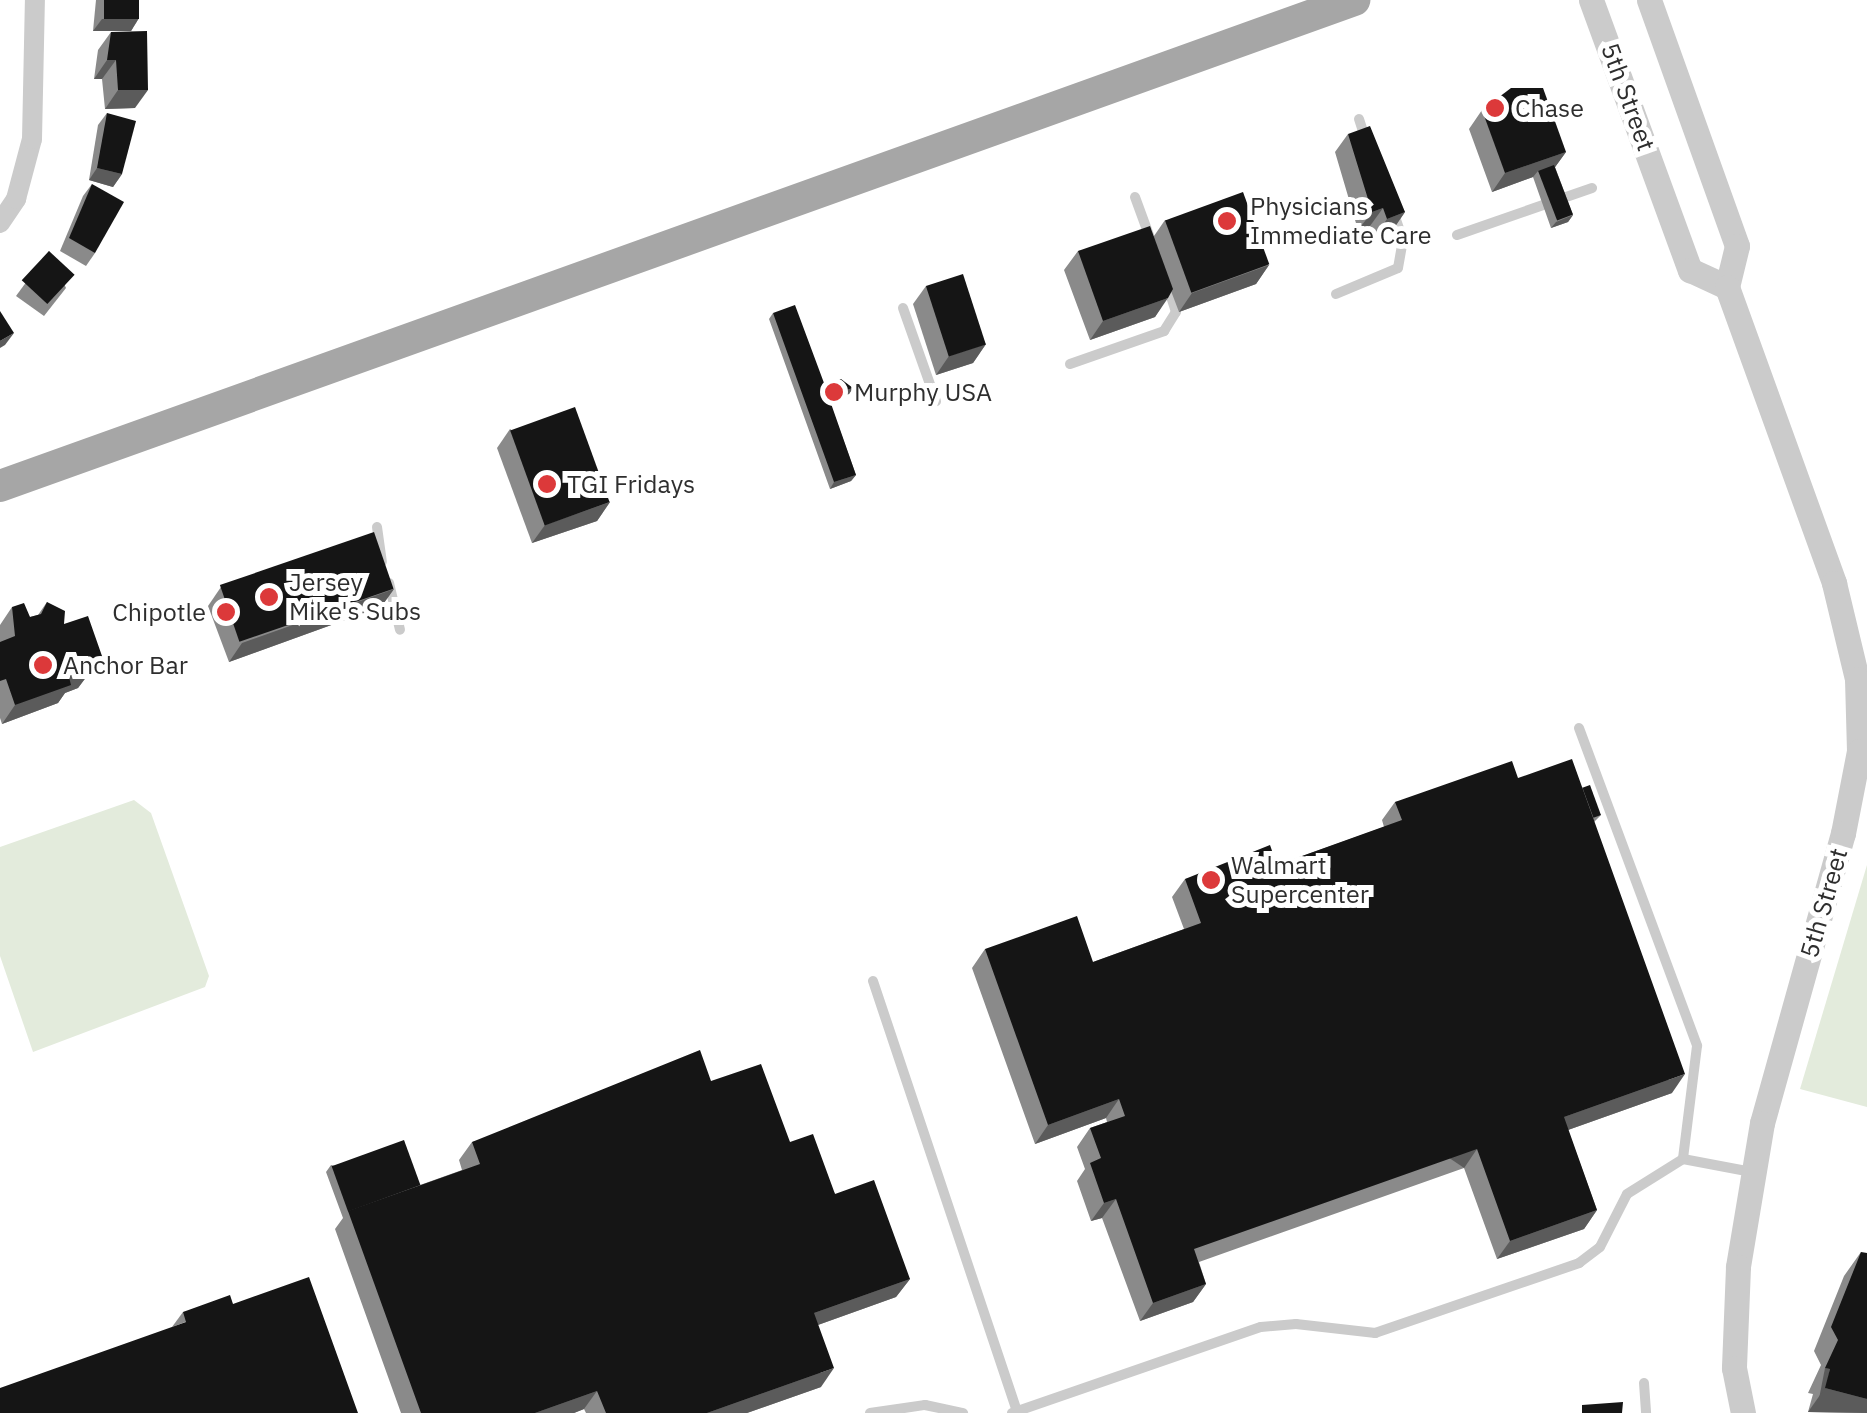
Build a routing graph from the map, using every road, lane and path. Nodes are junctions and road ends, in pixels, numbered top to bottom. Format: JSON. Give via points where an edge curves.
{"nodes":[{"id":1,"x":35,"y":0,"type":"edge"},
{"id":2,"x":1354,"y":0,"type":"edge"},
{"id":3,"x":1591,"y":0,"type":"edge"},
{"id":4,"x":1649,"y":0,"type":"edge"},
{"id":5,"x":1359,"y":120,"type":"dead end"},
{"id":6,"x":1371,"y":154,"type":"edge"},
{"id":7,"x":1592,"y":188,"type":"dead end"},
{"id":8,"x":1135,"y":197,"type":"dead end"},
{"id":9,"x":1390,"y":206,"type":"edge"},
{"id":10,"x":0,"y":222,"type":"edge"},
{"id":11,"x":1456,"y":235,"type":"dead end"},
{"id":12,"x":1153,"y":248,"type":"edge"},
{"id":13,"x":1160,"y":265,"type":"edge"},
{"id":14,"x":1728,"y":287,"type":"junction"},
{"id":15,"x":1336,"y":294,"type":"dead end"},
{"id":16,"x":903,"y":308,"type":"dead end"},
{"id":17,"x":1070,"y":364,"type":"dead end"},
{"id":18,"x":936,"y":401,"type":"dead end"},
{"id":19,"x":0,"y":486,"type":"edge"},
{"id":20,"x":377,"y":527,"type":"dead end"},
{"id":21,"x":400,"y":630,"type":"dead end"},
{"id":22,"x":1579,"y":728,"type":"dead end"},
{"id":23,"x":873,"y":981,"type":"dead end"},
{"id":24,"x":1683,"y":1159,"type":"junction"},
{"id":25,"x":1754,"y":1172,"type":"junction"},
{"id":26,"x":1644,"y":1383,"type":"dead end"},
{"id":27,"x":870,"y":1413,"type":"edge"},
{"id":28,"x":963,"y":1413,"type":"edge"},
{"id":29,"x":1014,"y":1413,"type":"edge"},
{"id":30,"x":1646,"y":1413,"type":"edge"},
{"id":31,"x":1743,"y":1413,"type":"edge"}],
"edges":[{"from":1,"to":10,"type":"street","via":[[32,139],[16,199]]},
{"from":2,"to":19,"type":"main road"},
{"from":3,"to":14,"type":"street","name":"5th Street","via":[[1690,270]]},
{"from":4,"to":14,"type":"street","name":"5th Street","via":[[1737,246]]},
{"from":5,"to":6,"type":"lane"},
{"from":7,"to":11,"type":"lane"},
{"from":8,"to":12,"type":"lane"},
{"from":9,"to":15,"type":"lane","via":[[1403,240],[1398,268]]},
{"from":13,"to":17,"type":"lane","via":[[1174,322]]},
{"from":14,"to":25,"type":"street","name":"5th Street","via":[[1834,583],[1858,715],[1859,751],[1844,833]]},
{"from":16,"to":18,"type":"lane"},
{"from":20,"to":21,"type":"lane"},
{"from":22,"to":24,"type":"lane","via":[[1697,1046]]},
{"from":23,"to":29,"type":"lane"},
{"from":24,"to":25,"type":"lane"},
{"from":24,"to":29,"type":"lane","via":[[1627,1194],[1600,1247],[1579,1263],[1375,1333],[1261,1327]]},
{"from":25,"to":31,"type":"street","name":"5th Street","via":[[1738,1267],[1734,1368]]},
{"from":26,"to":30,"type":"lane"},
{"from":27,"to":28,"type":"lane","via":[[925,1405]]}]}
